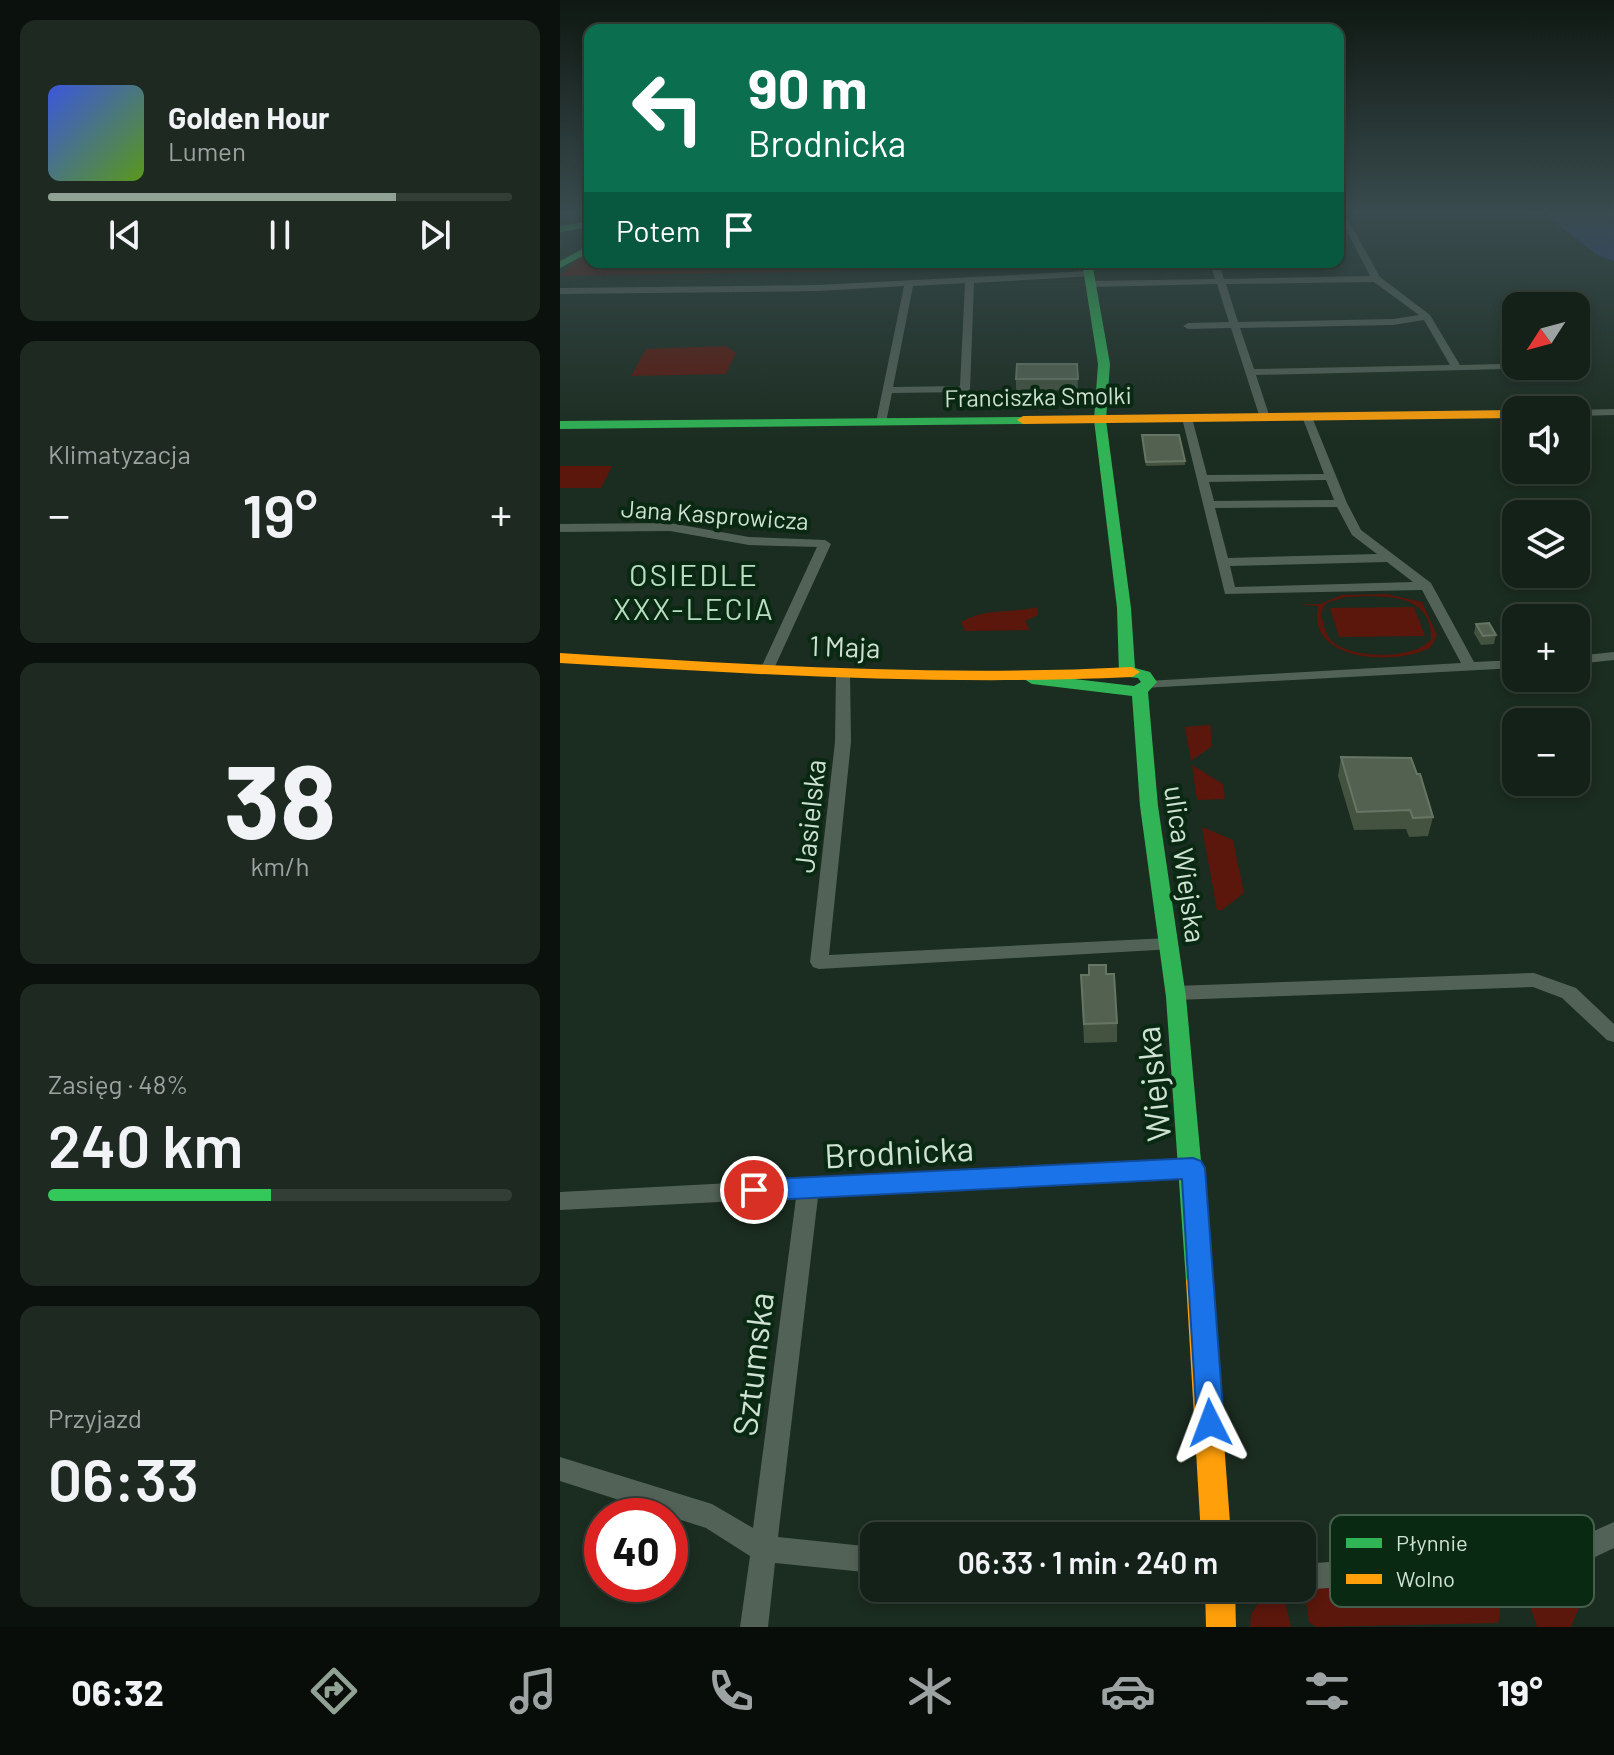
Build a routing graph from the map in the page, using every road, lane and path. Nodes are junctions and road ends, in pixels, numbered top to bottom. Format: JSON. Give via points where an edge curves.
{"nodes":[{"id":1,"x":650,"y":289,"type":"edge"},
{"id":2,"x":908,"y":289,"type":"edge"},
{"id":3,"x":970,"y":289,"type":"edge"},
{"id":4,"x":1091,"y":289,"type":"edge"},
{"id":5,"x":1223,"y":289,"type":"edge"},
{"id":6,"x":1389,"y":289,"type":"edge"},
{"id":7,"x":560,"y":291,"type":"edge"},
{"id":8,"x":1427,"y":317,"type":"junction"},
{"id":9,"x":1188,"y":326,"type":"dead end"},
{"id":10,"x":1236,"y":326,"type":"junction"},
{"id":11,"x":1501,"y":367,"type":"dead end"},
{"id":12,"x":1457,"y":368,"type":"junction"},
{"id":13,"x":1251,"y":372,"type":"junction"},
{"id":14,"x":887,"y":390,"type":"junction"},
{"id":15,"x":1614,"y":412,"type":"edge"},
{"id":16,"x":1590,"y":413,"type":"edge"},
{"id":17,"x":1502,"y":414,"type":"edge"},
{"id":18,"x":1187,"y":418,"type":"junction"},
{"id":19,"x":1265,"y":418,"type":"junction"},
{"id":20,"x":1308,"y":419,"type":"junction"},
{"id":21,"x":1100,"y":420,"type":"junction"},
{"id":22,"x":881,"y":422,"type":"junction"},
{"id":23,"x":560,"y":425,"type":"edge"},
{"id":24,"x":1330,"y":477,"type":"junction"},
{"id":25,"x":1203,"y":479,"type":"junction"},
{"id":26,"x":1341,"y":503,"type":"junction"},
{"id":27,"x":1209,"y":505,"type":"junction"},
{"id":28,"x":560,"y":528,"type":"edge"},
{"id":29,"x":1387,"y":558,"type":"junction"},
{"id":30,"x":1225,"y":562,"type":"junction"},
{"id":31,"x":1426,"y":586,"type":"junction"},
{"id":32,"x":1614,"y":656,"type":"edge"},
{"id":33,"x":560,"y":658,"type":"edge"},
{"id":34,"x":1590,"y":659,"type":"edge"},
{"id":35,"x":1502,"y":665,"type":"edge"},
{"id":36,"x":1470,"y":667,"type":"junction"},
{"id":37,"x":767,"y":670,"type":"junction"},
{"id":38,"x":843,"y":674,"type":"junction"},
{"id":39,"x":1133,"y":681,"type":"junction"},
{"id":40,"x":1168,"y":944,"type":"junction"},
{"id":41,"x":1175,"y":993,"type":"junction"},
{"id":42,"x":1610,"y":1031,"type":"edge"},
{"id":43,"x":1193,"y":1168,"type":"junction"},
{"id":44,"x":808,"y":1188,"type":"junction"},
{"id":45,"x":560,"y":1201,"type":"edge"},
{"id":46,"x":560,"y":1469,"type":"edge"},
{"id":47,"x":1215,"y":1522,"type":"edge"},
{"id":48,"x":1614,"y":1535,"type":"edge"},
{"id":49,"x":1594,"y":1544,"type":"edge"},
{"id":50,"x":763,"y":1549,"type":"junction"},
{"id":51,"x":860,"y":1559,"type":"edge"},
{"id":52,"x":1220,"y":1602,"type":"edge"},
{"id":53,"x":754,"y":1627,"type":"edge"},
{"id":54,"x":1221,"y":1627,"type":"edge"}],
"edges":[{"from":1,"to":7,"type":"street"},
{"from":2,"to":14,"type":"street"},
{"from":3,"to":14,"type":"street","via":[[965,389]]},
{"from":4,"to":21,"type":"street","via":[[1106,401]]},
{"from":5,"to":10,"type":"street"},
{"from":6,"to":8,"type":"street"},
{"from":8,"to":10,"type":"street"},
{"from":8,"to":12,"type":"street"},
{"from":9,"to":10,"type":"street"},
{"from":10,"to":13,"type":"street"},
{"from":11,"to":12,"type":"street"},
{"from":12,"to":13,"type":"street"},
{"from":13,"to":19,"type":"street"},
{"from":14,"to":22,"type":"street"},
{"from":15,"to":16,"type":"street"},
{"from":17,"to":20,"type":"street","name":"Franciszka Smolki"},
{"from":18,"to":19,"type":"street","name":"Franciszka Smolki"},
{"from":18,"to":21,"type":"street","name":"Franciszka Smolki"},
{"from":18,"to":25,"type":"street"},
{"from":19,"to":20,"type":"street","name":"Franciszka Smolki"},
{"from":20,"to":24,"type":"street"},
{"from":21,"to":22,"type":"street","name":"Franciszka Smolki"},
{"from":21,"to":39,"type":"street","via":[[1124,608],[1135,631]]},
{"from":22,"to":23,"type":"street","name":"Franciszka Smolki"},
{"from":24,"to":25,"type":"street"},
{"from":24,"to":26,"type":"street"},
{"from":25,"to":27,"type":"street"},
{"from":26,"to":27,"type":"street"},
{"from":26,"to":29,"type":"street","via":[[1356,532]]},
{"from":27,"to":30,"type":"street"},
{"from":28,"to":37,"type":"street","name":"Jana Kasprowicza","via":[[670,527],[749,541],[825,544]]},
{"from":29,"to":30,"type":"street"},
{"from":29,"to":31,"type":"street"},
{"from":30,"to":31,"type":"street","via":[[1230,591]]},
{"from":31,"to":36,"type":"street"},
{"from":32,"to":34,"type":"street"},
{"from":33,"to":37,"type":"street","name":"1 Maja"},
{"from":35,"to":36,"type":"street","name":"1 Maja"},
{"from":36,"to":39,"type":"street","name":"1 Maja"},
{"from":37,"to":38,"type":"street","name":"1 Maja"},
{"from":38,"to":39,"type":"street","name":"1 Maja"},
{"from":38,"to":40,"type":"street","name":"Jasielska","via":[[843,742],[819,962]]},
{"from":39,"to":40,"type":"street","name":"ulica Wiejska"},
{"from":40,"to":41,"type":"street","name":"ulica Wiejska"},
{"from":41,"to":42,"type":"street","via":[[1534,980],[1569,993]]},
{"from":41,"to":43,"type":"street","name":"Wiejska"},
{"from":43,"to":44,"type":"street","name":"Brodnicka"},
{"from":43,"to":47,"type":"street","name":"Wiejska"},
{"from":44,"to":45,"type":"street","name":"Brodnicka"},
{"from":44,"to":50,"type":"street","name":"Sztumska"},
{"from":46,"to":50,"type":"street","via":[[712,1517]]},
{"from":48,"to":49,"type":"street"},
{"from":50,"to":51,"type":"street"},
{"from":50,"to":53,"type":"street","name":"Sztumska"},
{"from":52,"to":54,"type":"street"}]}
